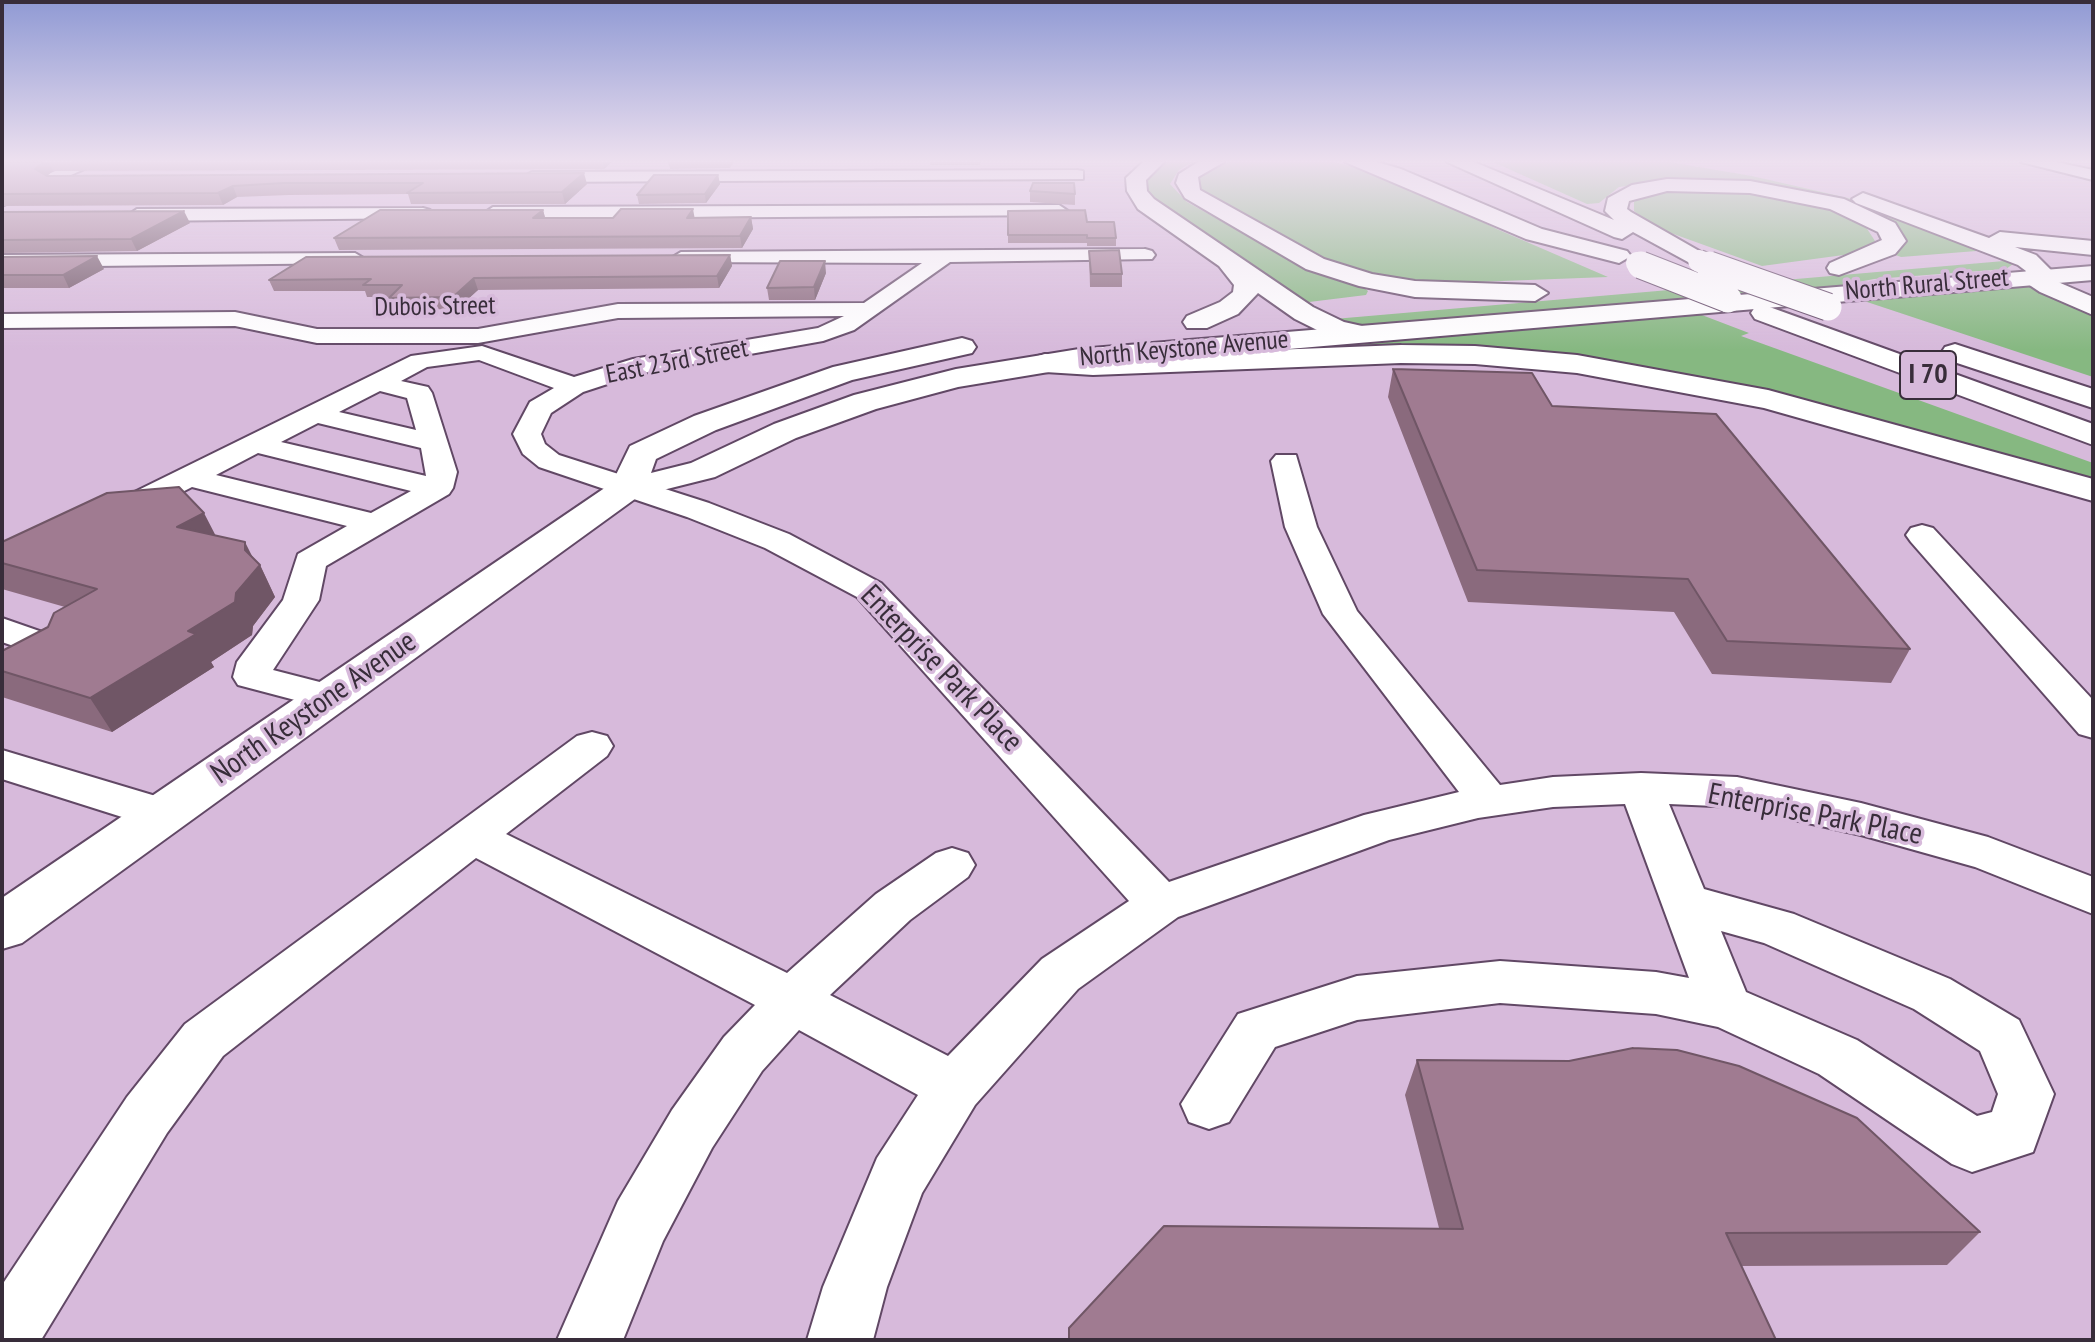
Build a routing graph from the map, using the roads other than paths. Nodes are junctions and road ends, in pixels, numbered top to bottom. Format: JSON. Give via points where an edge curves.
{"nodes":[{"id":1,"x":997,"y":225,"type":"edge"},
{"id":2,"x":1177,"y":225,"type":"edge"},
{"id":3,"x":1246,"y":225,"type":"edge"},
{"id":4,"x":1512,"y":225,"type":"edge"},
{"id":5,"x":1536,"y":225,"type":"edge"},
{"id":6,"x":1598,"y":225,"type":"edge"},
{"id":7,"x":1635,"y":225,"type":"edge"},
{"id":8,"x":1880,"y":225,"type":"edge"},
{"id":9,"x":1933,"y":225,"type":"edge"},
{"id":10,"x":1943,"y":228,"type":"junction"},
{"id":11,"x":2093,"y":250,"type":"edge"},
{"id":12,"x":1145,"y":255,"type":"dead end"},
{"id":13,"x":2016,"y":255,"type":"junction"},
{"id":14,"x":946,"y":256,"type":"junction"},
{"id":15,"x":994,"y":256,"type":"junction"},
{"id":16,"x":652,"y":258,"type":"edge"},
{"id":17,"x":382,"y":259,"type":"edge"},
{"id":18,"x":1956,"y":259,"type":"dead end"},
{"id":19,"x":2,"y":261,"type":"edge"},
{"id":20,"x":1229,"y":262,"type":"junction"},
{"id":21,"x":1913,"y":262,"type":"dead end"},
{"id":22,"x":1839,"y":268,"type":"junction"},
{"id":23,"x":1628,"y":269,"type":"junction"},
{"id":24,"x":1704,"y":270,"type":"junction"},
{"id":25,"x":2093,"y":273,"type":"edge"},
{"id":26,"x":2034,"y":277,"type":"junction"},
{"id":27,"x":1566,"y":291,"type":"dead end"},
{"id":28,"x":1535,"y":293,"type":"junction"},
{"id":29,"x":1762,"y":306,"type":"junction"},
{"id":30,"x":2093,"y":307,"type":"edge"},
{"id":31,"x":869,"y":309,"type":"junction"},
{"id":32,"x":1304,"y":313,"type":"junction"},
{"id":33,"x":2,"y":321,"type":"edge"},
{"id":34,"x":1197,"y":322,"type":"junction"},
{"id":35,"x":1870,"y":322,"type":"dead end"},
{"id":36,"x":1062,"y":333,"type":"dead end"},
{"id":37,"x":1361,"y":334,"type":"junction"},
{"id":38,"x":993,"y":342,"type":"dead end"},
{"id":39,"x":1926,"y":342,"type":"dead end"},
{"id":40,"x":1045,"y":363,"type":"junction"},
{"id":41,"x":376,"y":382,"type":"junction"},
{"id":42,"x":574,"y":386,"type":"junction"},
{"id":43,"x":2093,"y":399,"type":"edge"},
{"id":44,"x":314,"y":414,"type":"junction"},
{"id":45,"x":2093,"y":435,"type":"edge"},
{"id":46,"x":434,"y":443,"type":"junction"},
{"id":47,"x":254,"y":444,"type":"junction"},
{"id":48,"x":1286,"y":461,"type":"dead end"},
{"id":49,"x":188,"y":477,"type":"junction"},
{"id":50,"x":438,"y":488,"type":"junction"},
{"id":51,"x":627,"y":489,"type":"junction"},
{"id":52,"x":2093,"y":490,"type":"edge"},
{"id":53,"x":95,"y":524,"type":"edge"},
{"id":54,"x":376,"y":524,"type":"junction"},
{"id":55,"x":1922,"y":535,"type":"dead end"},
{"id":56,"x":2,"y":629,"type":"edge"},
{"id":57,"x":2,"y":678,"type":"edge"},
{"id":58,"x":329,"y":697,"type":"junction"},
{"id":59,"x":2093,"y":725,"type":"edge"},
{"id":60,"x":592,"y":746,"type":"dead end"},
{"id":61,"x":2,"y":764,"type":"edge"},
{"id":62,"x":1641,"y":788,"type":"junction"},
{"id":63,"x":1490,"y":802,"type":"junction"},
{"id":64,"x":163,"y":814,"type":"junction"},
{"id":65,"x":472,"y":837,"type":"junction"},
{"id":66,"x":952,"y":865,"type":"dead end"},
{"id":67,"x":2093,"y":896,"type":"edge"},
{"id":68,"x":1685,"y":902,"type":"junction"},
{"id":69,"x":1161,"y":904,"type":"junction"},
{"id":70,"x":2,"y":927,"type":"edge"},
{"id":71,"x":791,"y":1000,"type":"junction"},
{"id":72,"x":1726,"y":1007,"type":"junction"},
{"id":73,"x":955,"y":1087,"type":"junction"},
{"id":74,"x":1209,"y":1104,"type":"dead end"},
{"id":75,"x":4,"y":1340,"type":"edge"},
{"id":76,"x":590,"y":1340,"type":"edge"},
{"id":77,"x":840,"y":1340,"type":"edge"}],
"edges":[{"from":1,"to":15,"type":"street"},
{"from":2,"to":20,"type":"main road"},
{"from":3,"to":28,"type":"main road","via":[[1315,264],[1368,281],[1415,289]]},
{"from":4,"to":23,"type":"main road"},
{"from":5,"to":23,"type":"main road","number":"I 70"},
{"from":6,"to":24,"type":"main road","number":"I 70"},
{"from":7,"to":24,"type":"main road"},
{"from":8,"to":22,"type":"main road","via":[[1887,228],[1892,245]]},
{"from":9,"to":10,"type":"main road"},
{"from":10,"to":11,"type":"main road"},
{"from":10,"to":13,"type":"main road"},
{"from":11,"to":13,"type":"main road","name":"North Rural Street"},
{"from":12,"to":15,"type":"street"},
{"from":13,"to":18,"type":"main road","name":"North Rural Street"},
{"from":13,"to":26,"type":"main road","via":[[2035,265],[2039,270]]},
{"from":14,"to":15,"type":"street"},
{"from":14,"to":16,"type":"street"},
{"from":14,"to":31,"type":"street","name":"East 23rd Street"},
{"from":17,"to":19,"type":"street"},
{"from":20,"to":32,"type":"main road"},
{"from":20,"to":34,"type":"main road","via":[[1247,284],[1245,295]]},
{"from":21,"to":22,"type":"main road","name":"North Rural Street"},
{"from":22,"to":24,"type":"main road","name":"North Rural Street"},
{"from":23,"to":24,"type":"main road"},
{"from":23,"to":29,"type":"main road","number":"I 70","bridge":true},
{"from":24,"to":35,"type":"main road","number":"I 70","bridge":true},
{"from":25,"to":26,"type":"main road","name":"North Rural Street"},
{"from":26,"to":29,"type":"main road","name":"North Rural Street"},
{"from":26,"to":30,"type":"main road"},
{"from":27,"to":28,"type":"main road","name":"North Keystone Avenue"},
{"from":28,"to":32,"type":"main road","name":"North Keystone Avenue"},
{"from":29,"to":37,"type":"main road","name":"North Keystone Avenue"},
{"from":29,"to":45,"type":"main road","number":"I 70"},
{"from":31,"to":33,"type":"street","name":"Dubois Street","via":[[618,311],[478,336],[317,336],[235,319]]},
{"from":31,"to":42,"type":"street","name":"East 23rd Street","via":[[846,325],[804,339],[633,367]]},
{"from":32,"to":34,"type":"main road","name":"North Keystone Avenue"},
{"from":32,"to":37,"type":"main road"},
{"from":34,"to":36,"type":"main road","name":"North Keystone Avenue"},
{"from":37,"to":40,"type":"main road","name":"North Keystone Avenue"},
{"from":38,"to":51,"type":"main road","via":[[843,373],[718,417],[642,453]]},
{"from":39,"to":43,"type":"main road","number":"I 70"},
{"from":40,"to":51,"type":"main road","name":"North Keystone Avenue","via":[[898,392],[785,431],[703,470]]},
{"from":40,"to":52,"type":"main road","via":[[1093,366],[1414,354],[1577,364],[1799,406]]},
{"from":41,"to":42,"type":"street","via":[[420,361],[482,353]]},
{"from":41,"to":44,"type":"street"},
{"from":41,"to":46,"type":"street","via":[[419,393]]},
{"from":42,"to":51,"type":"street","name":"East 23rd Street","via":[[532,418],[527,434],[533,448],[549,461]]},
{"from":44,"to":46,"type":"street"},
{"from":44,"to":47,"type":"street"},
{"from":46,"to":50,"type":"street","via":[[442,472]]},
{"from":47,"to":49,"type":"street"},
{"from":47,"to":50,"type":"street"},
{"from":48,"to":63,"type":"street","via":[[1301,527],[1341,614]]},
{"from":49,"to":53,"type":"street"},
{"from":49,"to":54,"type":"street"},
{"from":50,"to":54,"type":"street"},
{"from":51,"to":58,"type":"main road","name":"North Keystone Avenue"},
{"from":51,"to":69,"type":"street","name":"Enterprise Park Place","via":[[777,541],[869,590]]},
{"from":54,"to":58,"type":"street","via":[[310,561],[301,600],[256,662],[252,677]]},
{"from":55,"to":59,"type":"street"},
{"from":56,"to":57,"type":"street","via":[[55,649]]},
{"from":58,"to":64,"type":"main road","name":"North Keystone Avenue"},
{"from":60,"to":65,"type":"street"},
{"from":61,"to":64,"type":"street"},
{"from":62,"to":63,"type":"street","name":"Enterprise Park Place","via":[[1553,792]]},
{"from":62,"to":67,"type":"street","name":"Enterprise Park Place","via":[[1737,792],[1861,819],[1988,854]]},
{"from":62,"to":68,"type":"street"},
{"from":63,"to":69,"type":"street","name":"Enterprise Park Place","via":[[1380,826]]},
{"from":64,"to":70,"type":"main road","name":"North Keystone Avenue"},
{"from":65,"to":71,"type":"street"},
{"from":65,"to":75,"type":"street","via":[[204,1040],[147,1115]]},
{"from":66,"to":71,"type":"street","via":[[893,907]]},
{"from":68,"to":72,"type":"street"},
{"from":68,"to":72,"type":"street","via":[[1777,928],[1932,994],[2000,1036],[2026,1094],[2013,1133],[1972,1145],[1838,1057]]},
{"from":69,"to":73,"type":"street","name":"Enterprise Park Place","via":[[1060,974]]},
{"from":71,"to":73,"type":"street"},
{"from":71,"to":76,"type":"street","via":[[743,1054],[692,1129],[640,1222]]},
{"from":72,"to":74,"type":"street","via":[[1656,993],[1500,982],[1357,998],[1257,1030]]},
{"from":73,"to":77,"type":"street","name":"Enterprise Park Place","via":[[898,1178]]}]}
